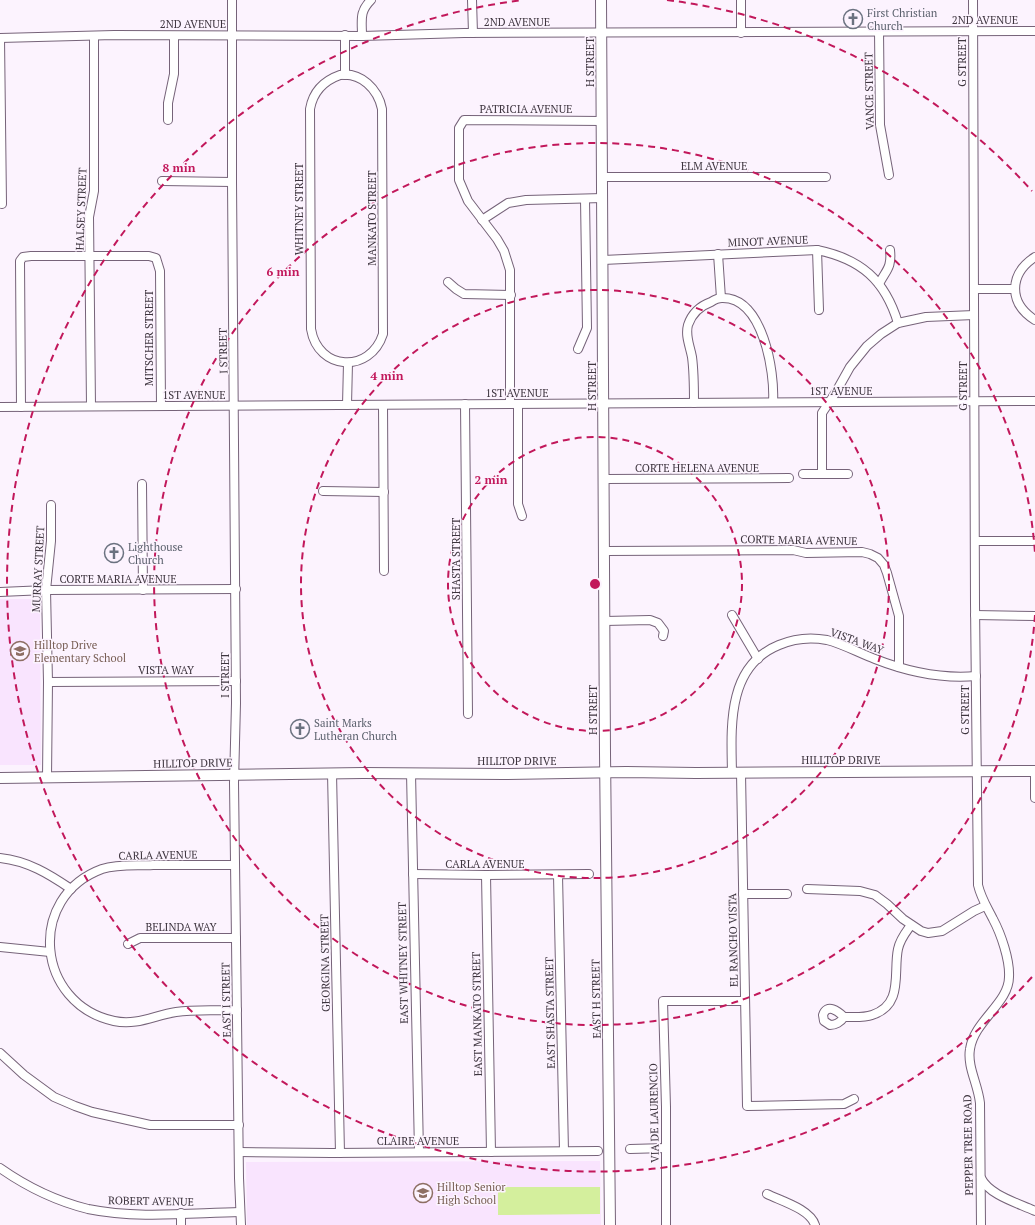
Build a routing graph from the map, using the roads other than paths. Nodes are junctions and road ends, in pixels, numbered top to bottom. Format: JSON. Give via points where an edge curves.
{"nodes":[{"id":1,"x":232,"y":0,"type":"edge"},
{"id":2,"x":371,"y":0,"type":"edge"},
{"id":3,"x":472,"y":0,"type":"edge"},
{"id":4,"x":602,"y":0,"type":"edge"},
{"id":5,"x":741,"y":0,"type":"edge"},
{"id":6,"x":973,"y":0,"type":"edge"},
{"id":7,"x":879,"y":31,"type":"junction"},
{"id":8,"x":973,"y":31,"type":"junction"},
{"id":9,"x":1035,"y":31,"type":"edge"},
{"id":10,"x":473,"y":33,"type":"junction"},
{"id":11,"x":602,"y":33,"type":"junction"},
{"id":12,"x":741,"y":33,"type":"junction"},
{"id":13,"x":232,"y":35,"type":"junction"},
{"id":14,"x":345,"y":35,"type":"junction"},
{"id":15,"x":94,"y":36,"type":"junction"},
{"id":16,"x":174,"y":36,"type":"junction"},
{"id":17,"x":362,"y":36,"type":"junction"},
{"id":18,"x":0,"y":38,"type":"edge"},
{"id":19,"x":345,"y":75,"type":"junction"},
{"id":20,"x":168,"y":120,"type":"dead end"},
{"id":21,"x":602,"y":121,"type":"junction"},
{"id":22,"x":889,"y":175,"type":"dead end"},
{"id":23,"x":602,"y":177,"type":"junction"},
{"id":24,"x":826,"y":177,"type":"dead end"},
{"id":25,"x":162,"y":181,"type":"dead end"},
{"id":26,"x":232,"y":182,"type":"junction"},
{"id":27,"x":603,"y":198,"type":"junction"},
{"id":28,"x":585,"y":199,"type":"junction"},
{"id":29,"x":2,"y":204,"type":"dead end"},
{"id":30,"x":482,"y":220,"type":"junction"},
{"id":31,"x":817,"y":250,"type":"junction"},
{"id":32,"x":890,"y":250,"type":"dead end"},
{"id":33,"x":718,"y":254,"type":"junction"},
{"id":34,"x":90,"y":256,"type":"junction"},
{"id":35,"x":1035,"y":257,"type":"edge"},
{"id":36,"x":604,"y":260,"type":"junction"},
{"id":37,"x":448,"y":282,"type":"dead end"},
{"id":38,"x":879,"y":284,"type":"junction"},
{"id":39,"x":974,"y":289,"type":"junction"},
{"id":40,"x":1014,"y":289,"type":"junction"},
{"id":41,"x":511,"y":295,"type":"junction"},
{"id":42,"x":721,"y":298,"type":"junction"},
{"id":43,"x":819,"y":310,"type":"dead end"},
{"id":44,"x":974,"y":315,"type":"junction"},
{"id":45,"x":1035,"y":320,"type":"edge"},
{"id":46,"x":898,"y":324,"type":"junction"},
{"id":47,"x":578,"y":349,"type":"dead end"},
{"id":48,"x":348,"y":363,"type":"junction"},
{"id":49,"x":974,"y":401,"type":"junction"},
{"id":50,"x":1035,"y":401,"type":"edge"},
{"id":51,"x":773,"y":402,"type":"junction"},
{"id":52,"x":829,"y":402,"type":"junction"},
{"id":53,"x":694,"y":403,"type":"junction"},
{"id":54,"x":347,"y":404,"type":"junction"},
{"id":55,"x":466,"y":404,"type":"junction"},
{"id":56,"x":514,"y":404,"type":"junction"},
{"id":57,"x":604,"y":404,"type":"junction"},
{"id":58,"x":383,"y":405,"type":"junction"},
{"id":59,"x":91,"y":406,"type":"junction"},
{"id":60,"x":161,"y":406,"type":"junction"},
{"id":61,"x":234,"y":406,"type":"junction"},
{"id":62,"x":0,"y":407,"type":"edge"},
{"id":63,"x":21,"y":407,"type":"junction"},
{"id":64,"x":803,"y":474,"type":"dead end"},
{"id":65,"x":822,"y":474,"type":"junction"},
{"id":66,"x":848,"y":474,"type":"dead end"},
{"id":67,"x":789,"y":478,"type":"dead end"},
{"id":68,"x":605,"y":479,"type":"junction"},
{"id":69,"x":142,"y":484,"type":"dead end"},
{"id":70,"x":323,"y":491,"type":"dead end"},
{"id":71,"x":384,"y":492,"type":"junction"},
{"id":72,"x":51,"y":505,"type":"dead end"},
{"id":73,"x":522,"y":516,"type":"dead end"},
{"id":74,"x":975,"y":541,"type":"junction"},
{"id":75,"x":1035,"y":541,"type":"edge"},
{"id":76,"x":605,"y":551,"type":"junction"},
{"id":77,"x":384,"y":571,"type":"dead end"},
{"id":78,"x":46,"y":590,"type":"junction"},
{"id":79,"x":143,"y":590,"type":"junction"},
{"id":80,"x":236,"y":590,"type":"junction"},
{"id":81,"x":0,"y":592,"type":"edge"},
{"id":82,"x":732,"y":615,"type":"dead end"},
{"id":83,"x":975,"y":615,"type":"junction"},
{"id":84,"x":1035,"y":616,"type":"edge"},
{"id":85,"x":605,"y":621,"type":"junction"},
{"id":86,"x":663,"y":636,"type":"dead end"},
{"id":87,"x":758,"y":658,"type":"junction"},
{"id":88,"x":899,"y":667,"type":"junction"},
{"id":89,"x":976,"y":676,"type":"junction"},
{"id":90,"x":236,"y":681,"type":"junction"},
{"id":91,"x":48,"y":682,"type":"junction"},
{"id":92,"x":468,"y":714,"type":"dead end"},
{"id":93,"x":606,"y":772,"type":"junction"},
{"id":94,"x":976,"y":772,"type":"junction"},
{"id":95,"x":1035,"y":772,"type":"edge"},
{"id":96,"x":412,"y":773,"type":"junction"},
{"id":97,"x":737,"y":773,"type":"junction"},
{"id":98,"x":332,"y":774,"type":"junction"},
{"id":99,"x":235,"y":775,"type":"junction"},
{"id":100,"x":0,"y":778,"type":"edge"},
{"id":101,"x":47,"y":778,"type":"junction"},
{"id":102,"x":1035,"y":798,"type":"edge"},
{"id":103,"x":0,"y":858,"type":"edge"},
{"id":104,"x":235,"y":865,"type":"junction"},
{"id":105,"x":412,"y":874,"type":"junction"},
{"id":106,"x":589,"y":874,"type":"dead end"},
{"id":107,"x":486,"y":875,"type":"junction"},
{"id":108,"x":558,"y":875,"type":"junction"},
{"id":109,"x":71,"y":889,"type":"junction"},
{"id":110,"x":807,"y":890,"type":"dead end"},
{"id":111,"x":743,"y":894,"type":"junction"},
{"id":112,"x":787,"y":894,"type":"dead end"},
{"id":113,"x":985,"y":906,"type":"junction"},
{"id":114,"x":911,"y":925,"type":"junction"},
{"id":115,"x":236,"y":938,"type":"junction"},
{"id":116,"x":128,"y":944,"type":"dead end"},
{"id":117,"x":0,"y":947,"type":"edge"},
{"id":118,"x":50,"y":952,"type":"junction"},
{"id":119,"x":745,"y":1000,"type":"junction"},
{"id":120,"x":237,"y":1010,"type":"junction"},
{"id":121,"x":844,"y":1017,"type":"dead end"},
{"id":122,"x":0,"y":1053,"type":"edge"},
{"id":123,"x":854,"y":1099,"type":"dead end"},
{"id":124,"x":239,"y":1125,"type":"junction"},
{"id":125,"x":666,"y":1148,"type":"junction"},
{"id":126,"x":630,"y":1149,"type":"dead end"},
{"id":127,"x":564,"y":1151,"type":"junction"},
{"id":128,"x":598,"y":1151,"type":"dead end"},
{"id":129,"x":239,"y":1152,"type":"junction"},
{"id":130,"x":418,"y":1152,"type":"junction"},
{"id":131,"x":491,"y":1152,"type":"junction"},
{"id":132,"x":340,"y":1153,"type":"junction"},
{"id":133,"x":0,"y":1168,"type":"edge"},
{"id":134,"x":980,"y":1177,"type":"junction"},
{"id":135,"x":767,"y":1194,"type":"dead end"},
{"id":136,"x":1035,"y":1211,"type":"edge"},
{"id":137,"x":240,"y":1212,"type":"junction"},
{"id":138,"x":181,"y":1213,"type":"junction"},
{"id":139,"x":181,"y":1225,"type":"edge"},
{"id":140,"x":241,"y":1225,"type":"edge"},
{"id":141,"x":610,"y":1225,"type":"edge"},
{"id":142,"x":666,"y":1225,"type":"edge"},
{"id":143,"x":815,"y":1225,"type":"edge"},
{"id":144,"x":981,"y":1225,"type":"edge"}],
"edges":[{"from":1,"to":13,"type":"street","name":"I STREET"},
{"from":2,"to":17,"type":"street","via":[[362,12]]},
{"from":3,"to":10,"type":"street"},
{"from":4,"to":11,"type":"main road","name":"H STREET"},
{"from":5,"to":12,"type":"street"},
{"from":6,"to":8,"type":"street","name":"G STREET"},
{"from":7,"to":8,"type":"street","name":"2ND AVENUE"},
{"from":7,"to":12,"type":"street","name":"2ND AVENUE"},
{"from":7,"to":22,"type":"street","name":"VANCE STREET","via":[[880,125]]},
{"from":8,"to":9,"type":"street","name":"2ND AVENUE"},
{"from":8,"to":39,"type":"street","name":"G STREET"},
{"from":10,"to":11,"type":"street","name":"2ND AVENUE"},
{"from":10,"to":17,"type":"street","name":"2ND AVENUE"},
{"from":11,"to":12,"type":"street","name":"2ND AVENUE"},
{"from":11,"to":21,"type":"main road","name":"H STREET"},
{"from":13,"to":14,"type":"street","name":"2ND AVENUE"},
{"from":13,"to":16,"type":"street","name":"2ND AVENUE"},
{"from":13,"to":26,"type":"street","name":"I STREET"},
{"from":14,"to":17,"type":"street","name":"2ND AVENUE"},
{"from":14,"to":19,"type":"street"},
{"from":15,"to":16,"type":"street","name":"2ND AVENUE"},
{"from":15,"to":18,"type":"street","name":"2ND AVENUE"},
{"from":15,"to":34,"type":"street","name":"HALSEY STREET","via":[[94,191],[89,217]]},
{"from":16,"to":20,"type":"street","via":[[174,74],[168,103]]},
{"from":18,"to":29,"type":"street"},
{"from":19,"to":48,"type":"street","name":"WHITNEY STREET","via":[[329,80],[321,86],[313,97],[310,109],[311,329],[315,343],[321,351],[336,361]]},
{"from":19,"to":48,"type":"street","name":"MANKATO STREET","via":[[361,79],[370,85],[377,93],[382,109],[383,334],[372,353],[359,361]]},
{"from":21,"to":23,"type":"main road","name":"H STREET"},
{"from":21,"to":30,"type":"street","name":"PATRICIA AVENUE","via":[[464,120],[460,124],[459,180],[468,201]]},
{"from":23,"to":24,"type":"street","name":"ELM AVENUE"},
{"from":23,"to":27,"type":"main road","name":"H STREET"},
{"from":25,"to":26,"type":"street"},
{"from":26,"to":61,"type":"street","name":"I STREET"},
{"from":27,"to":28,"type":"street"},
{"from":27,"to":36,"type":"main road","name":"H STREET"},
{"from":28,"to":30,"type":"street","via":[[526,200],[508,203]]},
{"from":28,"to":47,"type":"street","via":[[586,328]]},
{"from":30,"to":41,"type":"street","via":[[504,251],[510,270]]},
{"from":31,"to":33,"type":"street","name":"MINOT AVENUE"},
{"from":31,"to":38,"type":"street","name":"MINOT AVENUE","via":[[833,253],[865,269]]},
{"from":31,"to":43,"type":"street"},
{"from":32,"to":38,"type":"street","via":[[888,270]]},
{"from":33,"to":36,"type":"street","name":"MINOT AVENUE"},
{"from":33,"to":42,"type":"street"},
{"from":34,"to":59,"type":"street","name":"HALSEY STREET"},
{"from":34,"to":60,"type":"street","name":"MITSCHER STREET","via":[[156,258],[160,271]]},
{"from":34,"to":63,"type":"street","via":[[23,257],[20,261]]},
{"from":35,"to":40,"type":"street","via":[[1019,272]]},
{"from":36,"to":57,"type":"main road","name":"H STREET"},
{"from":37,"to":41,"type":"street","via":[[464,294]]},
{"from":38,"to":46,"type":"street","name":"MINOT AVENUE"},
{"from":39,"to":40,"type":"street"},
{"from":39,"to":44,"type":"street","name":"G STREET"},
{"from":40,"to":45,"type":"street","via":[[1020,305]]},
{"from":41,"to":56,"type":"street"},
{"from":42,"to":51,"type":"street","via":[[743,305],[756,320],[770,361]]},
{"from":42,"to":53,"type":"street","via":[[697,310],[691,317],[688,327]]},
{"from":44,"to":46,"type":"street","via":[[926,317]]},
{"from":44,"to":49,"type":"street","name":"G STREET"},
{"from":46,"to":52,"type":"street","via":[[878,336],[860,354]]},
{"from":48,"to":54,"type":"street"},
{"from":49,"to":50,"type":"street","name":"1ST AVENUE"},
{"from":49,"to":52,"type":"street","name":"1ST AVENUE"},
{"from":49,"to":74,"type":"street","name":"G STREET"},
{"from":51,"to":52,"type":"street","name":"1ST AVENUE"},
{"from":51,"to":53,"type":"street","name":"1ST AVENUE"},
{"from":52,"to":65,"type":"street","via":[[822,413]]},
{"from":53,"to":57,"type":"street","name":"1ST AVENUE"},
{"from":54,"to":58,"type":"street","name":"1ST AVENUE"},
{"from":54,"to":61,"type":"street","name":"1ST AVENUE"},
{"from":55,"to":56,"type":"street","name":"1ST AVENUE"},
{"from":55,"to":58,"type":"street","name":"1ST AVENUE"},
{"from":55,"to":92,"type":"street","name":"SHASTA STREET"},
{"from":56,"to":57,"type":"street","name":"1ST AVENUE"},
{"from":56,"to":73,"type":"street","via":[[518,504]]},
{"from":57,"to":68,"type":"main road","name":"H STREET"},
{"from":58,"to":71,"type":"street"},
{"from":59,"to":60,"type":"street","name":"1ST AVENUE"},
{"from":59,"to":63,"type":"street","name":"1ST AVENUE"},
{"from":60,"to":61,"type":"street","name":"1ST AVENUE"},
{"from":61,"to":80,"type":"street","name":"I STREET"},
{"from":62,"to":63,"type":"street","name":"1ST AVENUE"},
{"from":64,"to":65,"type":"street"},
{"from":65,"to":66,"type":"street"},
{"from":67,"to":68,"type":"street","name":"CORTE HELENA AVENUE"},
{"from":68,"to":76,"type":"main road","name":"H STREET"},
{"from":69,"to":79,"type":"street"},
{"from":70,"to":71,"type":"street"},
{"from":71,"to":77,"type":"street"},
{"from":72,"to":78,"type":"street","name":"MURRAY STREET","via":[[51,541]]},
{"from":74,"to":75,"type":"street"},
{"from":74,"to":83,"type":"street","name":"G STREET"},
{"from":76,"to":85,"type":"main road","name":"H STREET"},
{"from":76,"to":88,"type":"street","name":"CORTE MARIA AVENUE","via":[[794,550],[806,553],[870,554],[886,569],[899,616]]},
{"from":78,"to":79,"type":"street","name":"CORTE MARIA AVENUE"},
{"from":78,"to":81,"type":"street","name":"CORTE MARIA AVENUE"},
{"from":78,"to":91,"type":"street","name":"MURRAY STREET"},
{"from":79,"to":80,"type":"street","name":"CORTE MARIA AVENUE"},
{"from":80,"to":90,"type":"street","name":"I STREET"},
{"from":82,"to":87,"type":"street"},
{"from":83,"to":84,"type":"street"},
{"from":83,"to":89,"type":"street","name":"G STREET"},
{"from":85,"to":86,"type":"street","via":[[650,620],[658,623],[664,631]]},
{"from":85,"to":93,"type":"main road","name":"H STREET"},
{"from":87,"to":88,"type":"street","name":"VISTA WAY","via":[[787,642],[800,639],[820,640],[835,643]]},
{"from":87,"to":97,"type":"street","name":"VISTA WAY","via":[[743,676],[736,694],[732,717]]},
{"from":88,"to":89,"type":"street","name":"VISTA WAY","via":[[939,676]]},
{"from":89,"to":94,"type":"street","name":"G STREET"},
{"from":90,"to":91,"type":"street","name":"VISTA WAY"},
{"from":90,"to":99,"type":"street","name":"I STREET"},
{"from":91,"to":101,"type":"street","name":"MURRAY STREET"},
{"from":93,"to":96,"type":"main road","name":"HILLTOP DRIVE"},
{"from":93,"to":97,"type":"main road","name":"HILLTOP DRIVE"},
{"from":93,"to":141,"type":"main road","name":"EAST H STREET"},
{"from":94,"to":95,"type":"main road","name":"HILLTOP DRIVE"},
{"from":94,"to":97,"type":"main road","name":"HILLTOP DRIVE"},
{"from":94,"to":113,"type":"street","name":"PEPPER TREE ROAD","via":[[978,885]]},
{"from":95,"to":102,"type":"street"},
{"from":96,"to":98,"type":"main road","name":"HILLTOP DRIVE"},
{"from":96,"to":105,"type":"street","name":"EAST WHITNEY STREET"},
{"from":97,"to":111,"type":"street","name":"EL RANCHO VISTA"},
{"from":98,"to":99,"type":"main road","name":"HILLTOP DRIVE"},
{"from":98,"to":132,"type":"street","name":"GEORGINA STREET"},
{"from":99,"to":101,"type":"main road","name":"HILLTOP DRIVE"},
{"from":99,"to":104,"type":"street","name":"EAST I STREET"},
{"from":100,"to":101,"type":"main road","name":"HILLTOP DRIVE"},
{"from":103,"to":109,"type":"street","via":[[28,864],[48,873]]},
{"from":104,"to":109,"type":"street","name":"CARLA AVENUE","via":[[115,866],[92,874]]},
{"from":104,"to":115,"type":"street","name":"EAST I STREET"},
{"from":105,"to":107,"type":"street","name":"CARLA AVENUE"},
{"from":105,"to":130,"type":"street","name":"EAST WHITNEY STREET"},
{"from":106,"to":108,"type":"street","name":"CARLA AVENUE"},
{"from":107,"to":108,"type":"street","name":"CARLA AVENUE"},
{"from":107,"to":131,"type":"street","name":"EAST MANKATO STREET"},
{"from":108,"to":127,"type":"street","name":"EAST SHASTA STREET"},
{"from":109,"to":118,"type":"street","via":[[53,922]]},
{"from":110,"to":114,"type":"street","via":[[860,891],[875,895]]},
{"from":111,"to":112,"type":"street"},
{"from":111,"to":119,"type":"street","name":"EL RANCHO VISTA"},
{"from":113,"to":114,"type":"street","via":[[974,910],[942,931],[928,933]]},
{"from":113,"to":134,"type":"street","name":"PEPPER TREE ROAD","via":[[999,933],[1010,978],[1006,991],[978,1028],[970,1048],[970,1062],[980,1103]]},
{"from":114,"to":121,"type":"street","via":[[899,944],[896,988],[888,1004],[874,1014]]},
{"from":115,"to":116,"type":"street","name":"BELINDA WAY","via":[[140,938]]},
{"from":115,"to":120,"type":"street","name":"EAST I STREET"},
{"from":117,"to":118,"type":"street"},
{"from":118,"to":120,"type":"street","via":[[57,977],[68,994],[90,1013],[105,1019],[134,1022],[177,1012]]},
{"from":119,"to":123,"type":"street","name":"EL RANCHO VISTA","via":[[747,1106],[844,1104]]},
{"from":119,"to":125,"type":"street","name":"VIA DE LAURENCIO","via":[[663,1001]]},
{"from":120,"to":124,"type":"street","name":"EAST I STREET"},
{"from":122,"to":124,"type":"street","via":[[54,1097],[92,1112],[150,1125]]},
{"from":124,"to":129,"type":"street","name":"EAST I STREET"},
{"from":125,"to":126,"type":"street"},
{"from":125,"to":142,"type":"street","name":"VIA DE LAURENCIO"},
{"from":127,"to":128,"type":"street","name":"CLAIRE AVENUE"},
{"from":127,"to":131,"type":"street","name":"CLAIRE AVENUE"},
{"from":129,"to":132,"type":"street","name":"CLAIRE AVENUE"},
{"from":129,"to":137,"type":"street","name":"EAST I STREET"},
{"from":130,"to":131,"type":"street","name":"CLAIRE AVENUE"},
{"from":130,"to":132,"type":"street","name":"CLAIRE AVENUE"},
{"from":133,"to":138,"type":"street","name":"ROBERT AVENUE","via":[[40,1192],[88,1209],[119,1213]]},
{"from":134,"to":136,"type":"street","via":[[990,1190]]},
{"from":134,"to":144,"type":"street","name":"PEPPER TREE ROAD"},
{"from":135,"to":143,"type":"street","via":[[804,1211]]},
{"from":137,"to":138,"type":"street","name":"ROBERT AVENUE"},
{"from":137,"to":140,"type":"street","name":"EAST I STREET"},
{"from":138,"to":139,"type":"street"}]}
